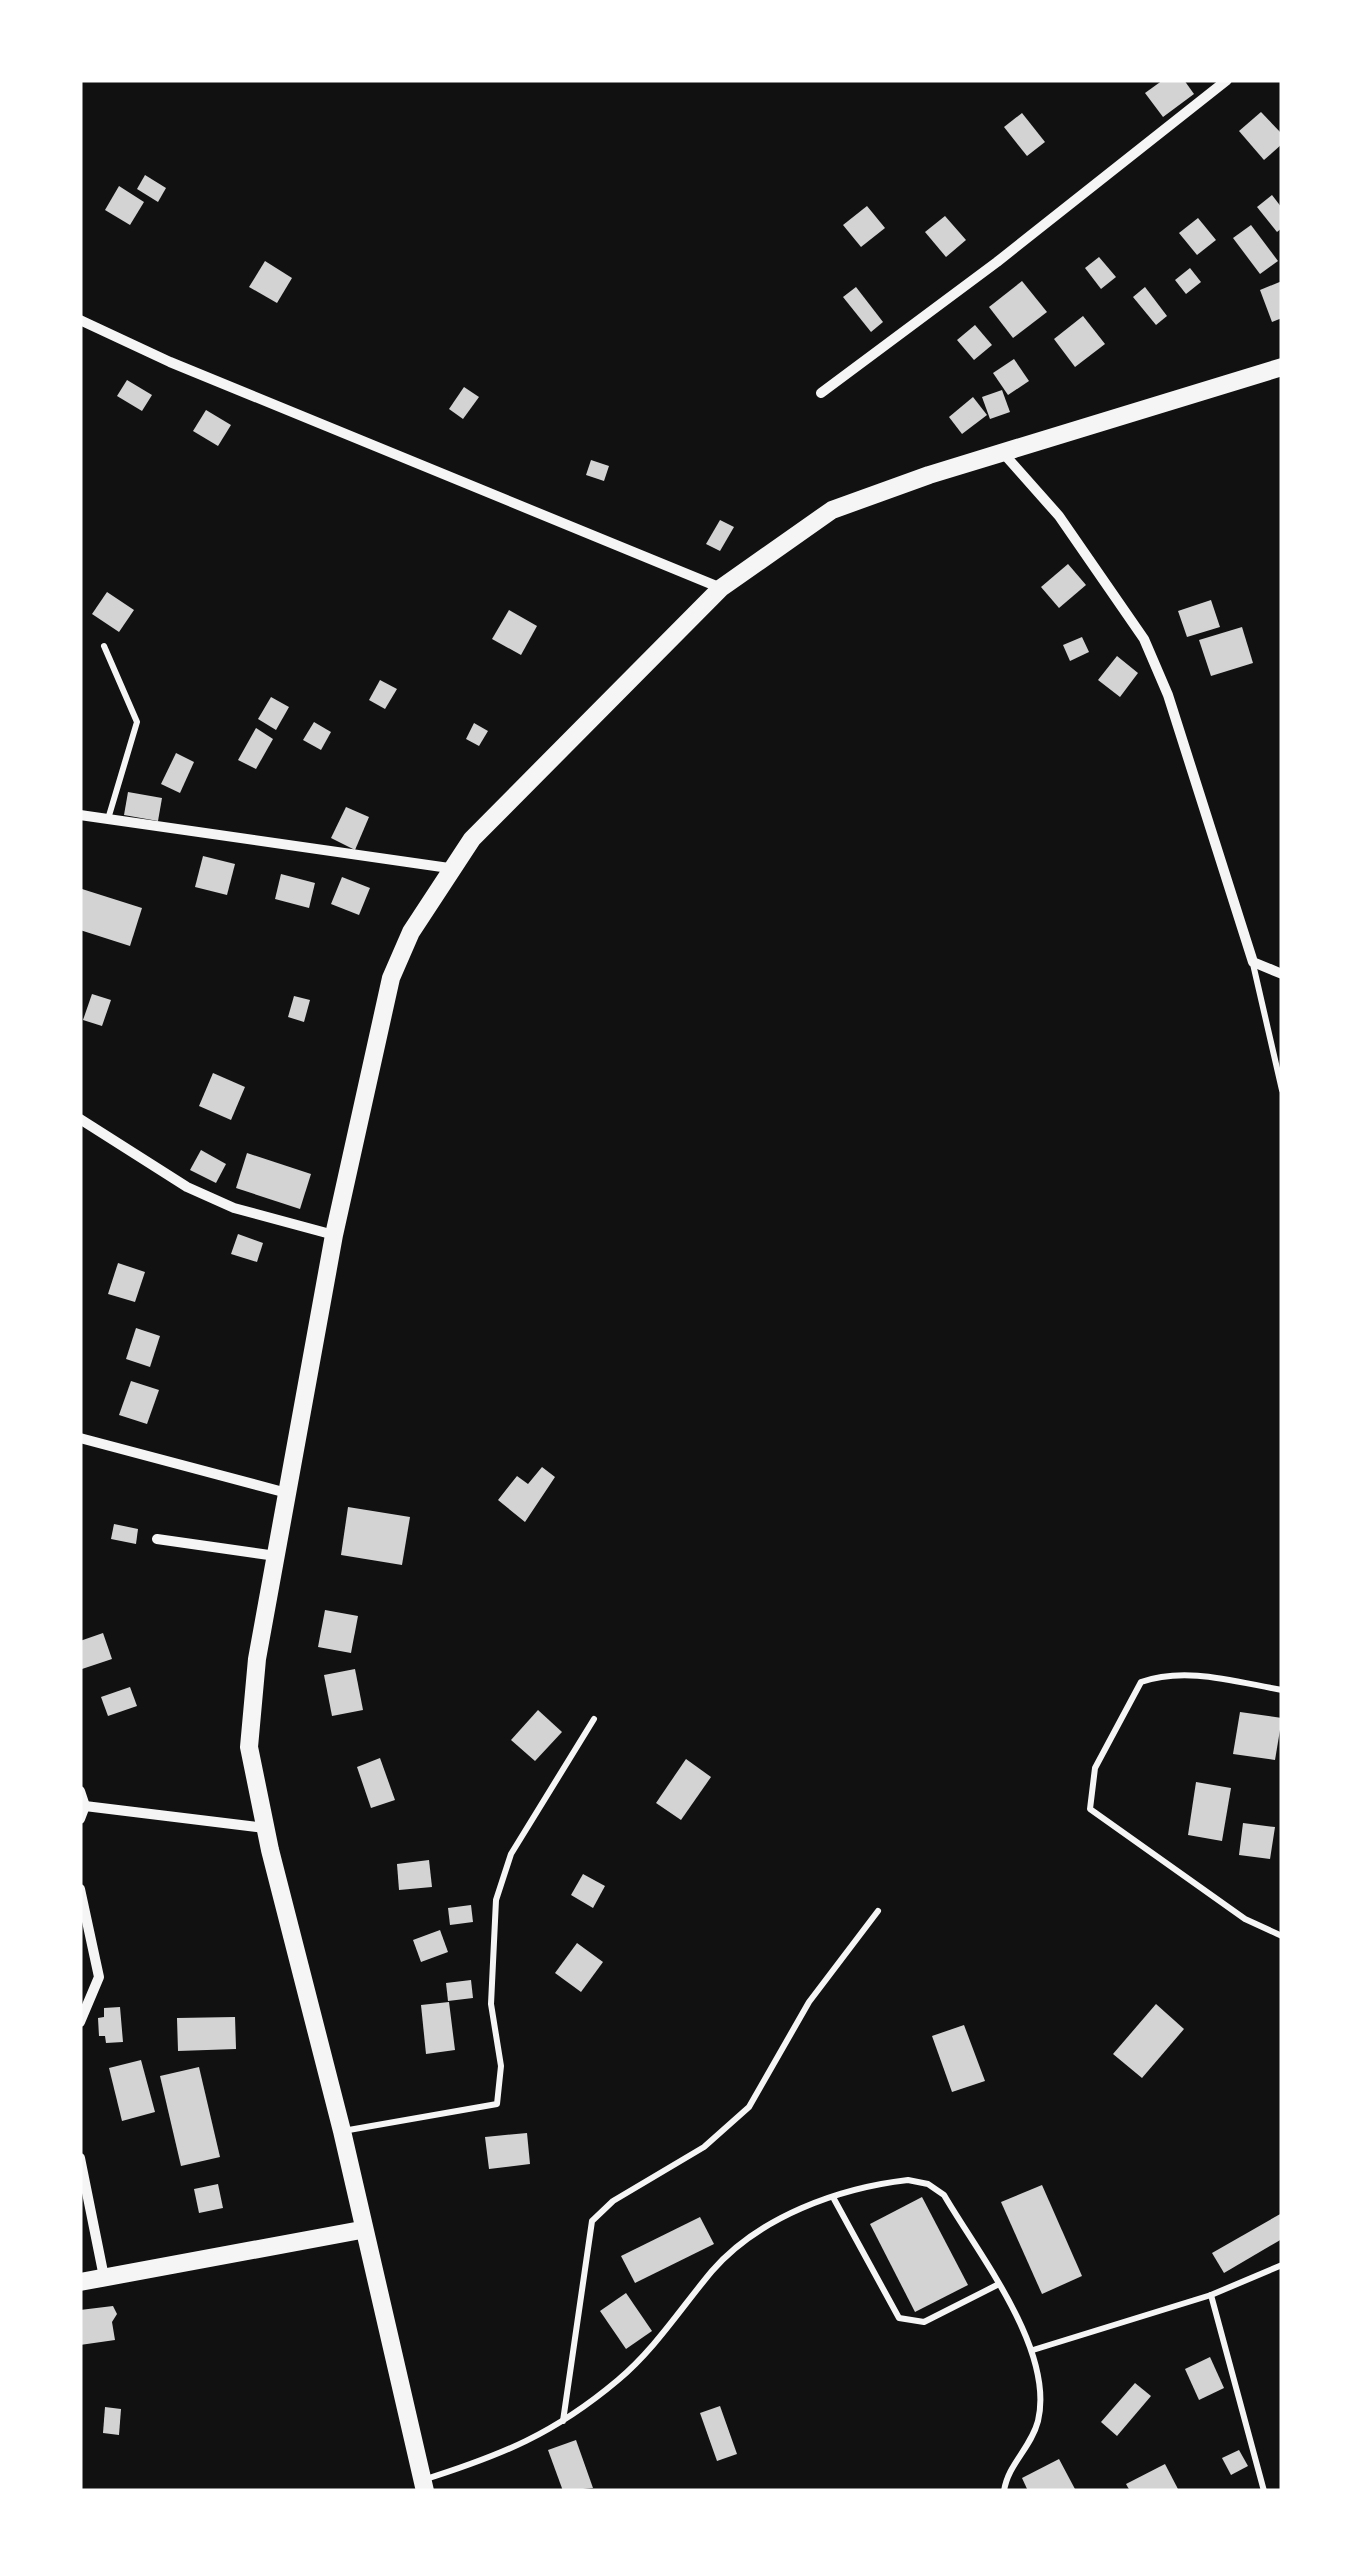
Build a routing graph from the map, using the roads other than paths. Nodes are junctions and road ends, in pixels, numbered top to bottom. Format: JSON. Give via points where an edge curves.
{"nodes":[{"id":1,"x":1227,"y":80,"type":"edge"},
{"id":2,"x":80,"y":320,"type":"edge"},
{"id":3,"x":1282,"y":368,"type":"edge"},
{"id":4,"x":822,"y":393,"type":"dead end"},
{"id":5,"x":1004,"y":454,"type":"junction"},
{"id":6,"x":721,"y":588,"type":"junction"},
{"id":7,"x":104,"y":646,"type":"dead end"},
{"id":8,"x":80,"y":815,"type":"edge"},
{"id":9,"x":107,"y":820,"type":"junction"},
{"id":10,"x":450,"y":868,"type":"junction"},
{"id":11,"x":1253,"y":962,"type":"junction"},
{"id":12,"x":1282,"y":974,"type":"edge"},
{"id":13,"x":1282,"y":1090,"type":"edge"},
{"id":14,"x":80,"y":1120,"type":"edge"},
{"id":15,"x":334,"y":1235,"type":"junction"},
{"id":16,"x":80,"y":1438,"type":"edge"},
{"id":17,"x":287,"y":1493,"type":"junction"},
{"id":18,"x":158,"y":1539,"type":"dead end"},
{"id":19,"x":276,"y":1556,"type":"junction"},
{"id":20,"x":1282,"y":1690,"type":"edge"},
{"id":21,"x":594,"y":1719,"type":"dead end"},
{"id":22,"x":80,"y":1791,"type":"edge"},
{"id":23,"x":85,"y":1806,"type":"junction"},
{"id":24,"x":80,"y":1818,"type":"edge"},
{"id":25,"x":265,"y":1828,"type":"junction"},
{"id":26,"x":80,"y":1889,"type":"edge"},
{"id":27,"x":878,"y":1912,"type":"dead end"},
{"id":28,"x":1282,"y":1936,"type":"edge"},
{"id":29,"x":80,"y":2022,"type":"edge"},
{"id":30,"x":342,"y":2131,"type":"junction"},
{"id":31,"x":80,"y":2158,"type":"edge"},
{"id":32,"x":834,"y":2199,"type":"junction"},
{"id":33,"x":361,"y":2230,"type":"junction"},
{"id":34,"x":1282,"y":2265,"type":"edge"},
{"id":35,"x":104,"y":2277,"type":"junction"},
{"id":36,"x":80,"y":2282,"type":"edge"},
{"id":37,"x":997,"y":2285,"type":"junction"},
{"id":38,"x":1210,"y":2295,"type":"junction"},
{"id":39,"x":1033,"y":2350,"type":"junction"},
{"id":40,"x":563,"y":2422,"type":"junction"},
{"id":41,"x":423,"y":2486,"type":"edge"},
{"id":42,"x":1004,"y":2491,"type":"edge"},
{"id":43,"x":1264,"y":2491,"type":"edge"}],
"edges":[{"from":1,"to":4,"type":"street"},
{"from":2,"to":6,"type":"street"},
{"from":3,"to":5,"type":"main road"},
{"from":5,"to":6,"type":"main road","via":[[832,510]]},
{"from":5,"to":11,"type":"street","via":[[1059,516],[1144,639]]},
{"from":6,"to":10,"type":"main road","via":[[472,838]]},
{"from":7,"to":9,"type":"lane","via":[[137,722]]},
{"from":8,"to":9,"type":"street"},
{"from":9,"to":10,"type":"street"},
{"from":10,"to":15,"type":"main road","via":[[392,978]]},
{"from":11,"to":12,"type":"street"},
{"from":11,"to":13,"type":"lane"},
{"from":14,"to":15,"type":"street","via":[[202,1194]]},
{"from":15,"to":17,"type":"main road"},
{"from":16,"to":17,"type":"street"},
{"from":17,"to":19,"type":"main road"},
{"from":18,"to":19,"type":"street"},
{"from":19,"to":25,"type":"main road","via":[[249,1747]]},
{"from":20,"to":28,"type":"lane","via":[[1194,1674],[1141,1682],[1094,1768],[1090,1809],[1245,1919]]},
{"from":21,"to":30,"type":"lane","via":[[511,1854],[496,1900],[491,2004],[502,2066],[497,2104]]},
{"from":22,"to":23,"type":"street"},
{"from":23,"to":24,"type":"street"},
{"from":23,"to":25,"type":"street"},
{"from":25,"to":30,"type":"main road"},
{"from":26,"to":29,"type":"street","via":[[99,1977]]},
{"from":27,"to":40,"type":"lane","via":[[809,2002],[749,2107],[704,2147],[613,2201],[592,2221]]},
{"from":30,"to":33,"type":"main road"},
{"from":31,"to":35,"type":"street"},
{"from":32,"to":37,"type":"lane","via":[[897,2181],[928,2184],[944,2195]]},
{"from":32,"to":37,"type":"lane","via":[[899,2318],[924,2322]]},
{"from":32,"to":40,"type":"lane","via":[[790,2211],[742,2241],[653,2347]]},
{"from":33,"to":35,"type":"main road"},
{"from":33,"to":41,"type":"main road"},
{"from":34,"to":38,"type":"lane"},
{"from":35,"to":36,"type":"main road"},
{"from":37,"to":39,"type":"lane"},
{"from":38,"to":39,"type":"lane"},
{"from":38,"to":43,"type":"lane"},
{"from":39,"to":42,"type":"lane","via":[[1038,2422]]},
{"from":40,"to":41,"type":"lane"}]}
